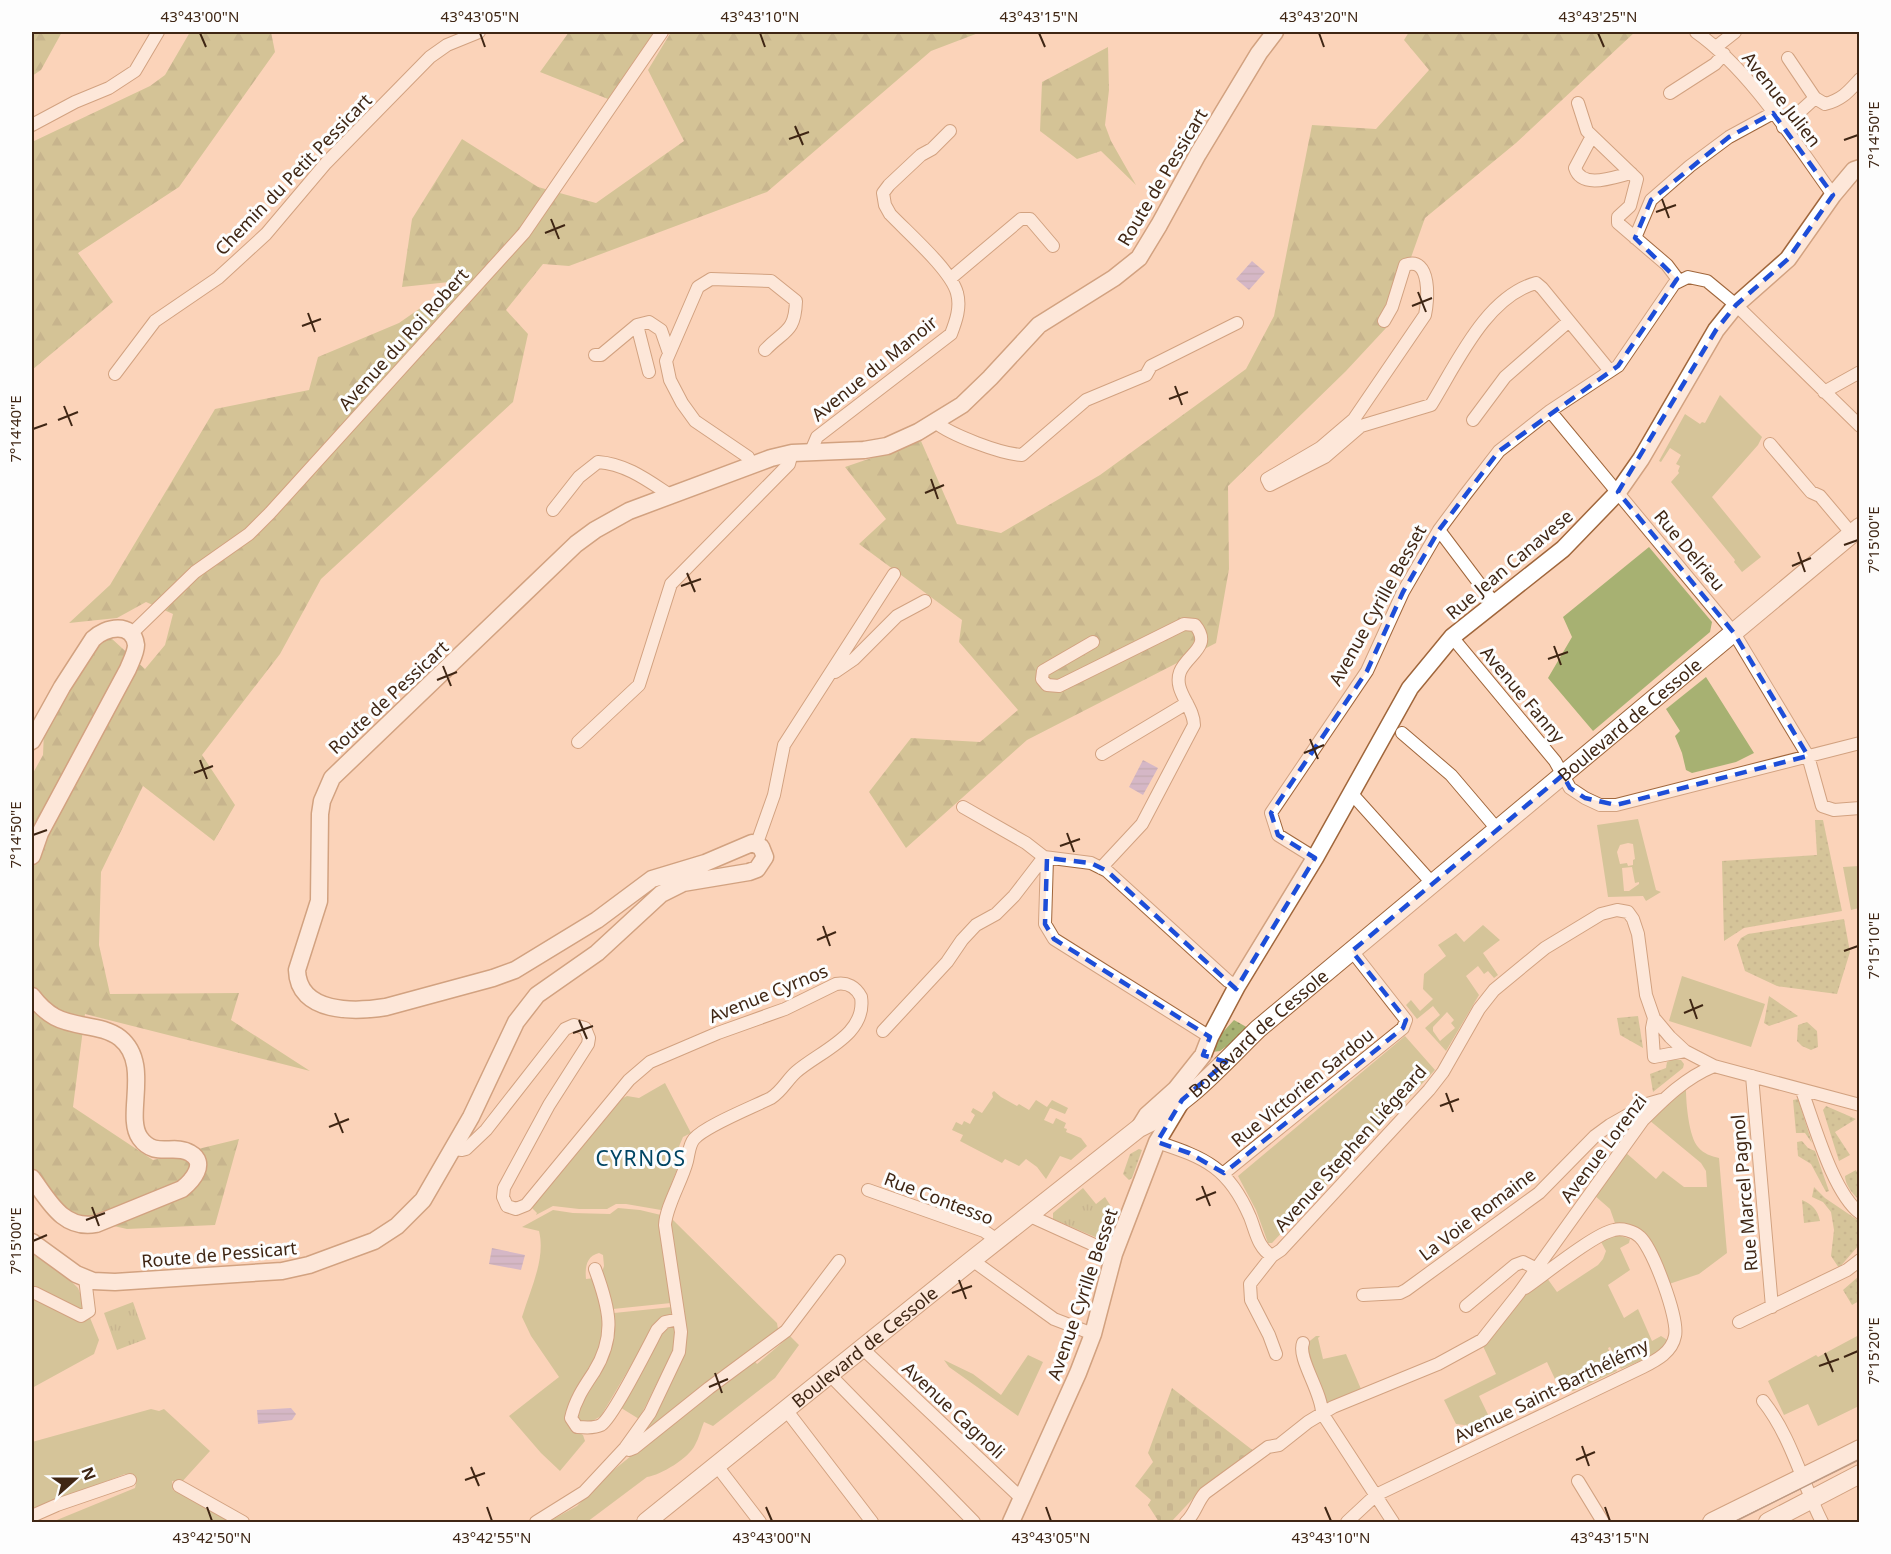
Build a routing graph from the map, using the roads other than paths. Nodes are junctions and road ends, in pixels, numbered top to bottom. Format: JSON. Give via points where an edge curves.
{"nodes":[{"id":1,"x":158,"y":32,"type":"edge"},
{"id":2,"x":479,"y":32,"type":"edge"},
{"id":3,"x":662,"y":32,"type":"edge"},
{"id":4,"x":1275,"y":32,"type":"edge"},
{"id":5,"x":1696,"y":32,"type":"edge"},
{"id":6,"x":1734,"y":32,"type":"edge"},
{"id":7,"x":1720,"y":51,"type":"junction"},
{"id":8,"x":1788,"y":58,"type":"dead end"},
{"id":9,"x":1860,"y":79,"type":"edge"},
{"id":10,"x":1670,"y":93,"type":"dead end"},
{"id":11,"x":1815,"y":98,"type":"junction"},
{"id":12,"x":1578,"y":103,"type":"dead end"},
{"id":13,"x":1773,"y":113,"type":"junction"},
{"id":14,"x":32,"y":125,"type":"edge"},
{"id":15,"x":1783,"y":127,"type":"junction"},
{"id":16,"x":950,"y":131,"type":"dead end"},
{"id":17,"x":1592,"y":136,"type":"junction"},
{"id":18,"x":1860,"y":168,"type":"edge"},
{"id":19,"x":1631,"y":173,"type":"junction"},
{"id":20,"x":1833,"y":195,"type":"junction"},
{"id":21,"x":1635,"y":238,"type":"junction"},
{"id":22,"x":1053,"y":246,"type":"dead end"},
{"id":23,"x":951,"y":278,"type":"junction"},
{"id":24,"x":1679,"y":281,"type":"junction"},
{"id":25,"x":1736,"y":305,"type":"junction"},
{"id":26,"x":1383,"y":321,"type":"dead end"},
{"id":27,"x":1569,"y":321,"type":"junction"},
{"id":28,"x":1237,"y":323,"type":"dead end"},
{"id":29,"x":637,"y":326,"type":"junction"},
{"id":30,"x":765,"y":350,"type":"dead end"},
{"id":31,"x":669,"y":353,"type":"junction"},
{"id":32,"x":595,"y":355,"type":"dead end"},
{"id":33,"x":1610,"y":371,"type":"junction"},
{"id":34,"x":649,"y":372,"type":"dead end"},
{"id":35,"x":1860,"y":372,"type":"edge"},
{"id":36,"x":115,"y":374,"type":"dead end"},
{"id":37,"x":1824,"y":392,"type":"junction"},
{"id":38,"x":1551,"y":411,"type":"junction"},
{"id":39,"x":1473,"y":420,"type":"dead end"},
{"id":40,"x":935,"y":422,"type":"junction"},
{"id":41,"x":1860,"y":426,"type":"edge"},
{"id":42,"x":1770,"y":444,"type":"dead end"},
{"id":43,"x":811,"y":451,"type":"junction"},
{"id":44,"x":792,"y":453,"type":"junction"},
{"id":45,"x":752,"y":466,"type":"junction"},
{"id":46,"x":1618,"y":492,"type":"junction"},
{"id":47,"x":670,"y":495,"type":"junction"},
{"id":48,"x":553,"y":510,"type":"dead end"},
{"id":49,"x":1439,"y":530,"type":"junction"},
{"id":50,"x":1856,"y":530,"type":"edge"},
{"id":51,"x":894,"y":574,"type":"dead end"},
{"id":52,"x":925,"y":601,"type":"dead end"},
{"id":53,"x":1494,"y":603,"type":"junction"},
{"id":54,"x":1734,"y":633,"type":"junction"},
{"id":55,"x":131,"y":634,"type":"junction"},
{"id":56,"x":1452,"y":637,"type":"junction"},
{"id":57,"x":1094,"y":642,"type":"dead end"},
{"id":58,"x":829,"y":676,"type":"junction"},
{"id":59,"x":1187,"y":703,"type":"junction"},
{"id":60,"x":1402,"y":733,"type":"dead end"},
{"id":61,"x":32,"y":741,"type":"edge"},
{"id":62,"x":578,"y":742,"type":"dead end"},
{"id":63,"x":1860,"y":743,"type":"edge"},
{"id":64,"x":1102,"y":754,"type":"dead end"},
{"id":65,"x":1808,"y":756,"type":"junction"},
{"id":66,"x":1563,"y":775,"type":"junction"},
{"id":67,"x":1352,"y":794,"type":"junction"},
{"id":68,"x":963,"y":807,"type":"dead end"},
{"id":69,"x":1860,"y":808,"type":"edge"},
{"id":70,"x":1497,"y":829,"type":"junction"},
{"id":71,"x":757,"y":843,"type":"junction"},
{"id":72,"x":32,"y":856,"type":"edge"},
{"id":73,"x":1046,"y":857,"type":"junction"},
{"id":74,"x":1315,"y":858,"type":"junction"},
{"id":75,"x":1101,"y":868,"type":"junction"},
{"id":76,"x":1432,"y":883,"type":"junction"},
{"id":77,"x":1352,"y":951,"type":"junction"},
{"id":78,"x":1237,"y":986,"type":"junction"},
{"id":79,"x":32,"y":996,"type":"edge"},
{"id":80,"x":1654,"y":1018,"type":"junction"},
{"id":81,"x":882,"y":1031,"type":"dead end"},
{"id":82,"x":1210,"y":1037,"type":"junction"},
{"id":83,"x":1685,"y":1051,"type":"junction"},
{"id":84,"x":1234,"y":1053,"type":"junction"},
{"id":85,"x":1203,"y":1055,"type":"junction"},
{"id":86,"x":1714,"y":1066,"type":"junction"},
{"id":87,"x":1752,"y":1076,"type":"junction"},
{"id":88,"x":1802,"y":1091,"type":"junction"},
{"id":89,"x":1182,"y":1100,"type":"junction"},
{"id":90,"x":1662,"y":1100,"type":"junction"},
{"id":91,"x":1860,"y":1104,"type":"edge"},
{"id":92,"x":1145,"y":1126,"type":"junction"},
{"id":93,"x":1157,"y":1142,"type":"junction"},
{"id":94,"x":454,"y":1149,"type":"junction"},
{"id":95,"x":1224,"y":1173,"type":"junction"},
{"id":96,"x":32,"y":1178,"type":"edge"},
{"id":97,"x":868,"y":1190,"type":"dead end"},
{"id":98,"x":1860,"y":1213,"type":"edge"},
{"id":99,"x":1028,"y":1215,"type":"junction"},
{"id":100,"x":997,"y":1240,"type":"junction"},
{"id":101,"x":32,"y":1242,"type":"edge"},
{"id":102,"x":1114,"y":1254,"type":"junction"},
{"id":103,"x":1272,"y":1256,"type":"junction"},
{"id":104,"x":972,"y":1260,"type":"junction"},
{"id":105,"x":1860,"y":1260,"type":"edge"},
{"id":106,"x":839,"y":1262,"type":"dead end"},
{"id":107,"x":1535,"y":1268,"type":"junction"},
{"id":108,"x":595,"y":1269,"type":"dead end"},
{"id":109,"x":85,"y":1278,"type":"junction"},
{"id":110,"x":35,"y":1293,"type":"dead end"},
{"id":111,"x":1519,"y":1293,"type":"junction"},
{"id":112,"x":1364,"y":1295,"type":"dead end"},
{"id":113,"x":1466,"y":1306,"type":"dead end"},
{"id":114,"x":1772,"y":1307,"type":"junction"},
{"id":115,"x":679,"y":1319,"type":"junction"},
{"id":116,"x":1739,"y":1322,"type":"dead end"},
{"id":117,"x":1093,"y":1334,"type":"junction"},
{"id":118,"x":1303,"y":1343,"type":"dead end"},
{"id":119,"x":863,"y":1349,"type":"junction"},
{"id":120,"x":1276,"y":1354,"type":"dead end"},
{"id":121,"x":830,"y":1375,"type":"junction"},
{"id":122,"x":1763,"y":1401,"type":"dead end"},
{"id":123,"x":787,"y":1411,"type":"junction"},
{"id":124,"x":1322,"y":1413,"type":"junction"},
{"id":125,"x":625,"y":1448,"type":"junction"},
{"id":126,"x":1860,"y":1449,"type":"edge"},
{"id":127,"x":717,"y":1466,"type":"junction"},
{"id":128,"x":1860,"y":1474,"type":"edge"},
{"id":129,"x":1802,"y":1478,"type":"junction"},
{"id":130,"x":130,"y":1480,"type":"dead end"},
{"id":131,"x":1578,"y":1481,"type":"dead end"},
{"id":132,"x":179,"y":1486,"type":"dead end"},
{"id":133,"x":1376,"y":1495,"type":"junction"},
{"id":134,"x":1021,"y":1498,"type":"junction"},
{"id":135,"x":1810,"y":1500,"type":"junction"},
{"id":136,"x":32,"y":1516,"type":"edge"},
{"id":137,"x":655,"y":1520,"type":"edge"},
{"id":138,"x":243,"y":1522,"type":"edge"},
{"id":139,"x":536,"y":1522,"type":"edge"},
{"id":140,"x":760,"y":1522,"type":"edge"},
{"id":141,"x":872,"y":1522,"type":"edge"},
{"id":142,"x":974,"y":1522,"type":"edge"},
{"id":143,"x":1011,"y":1522,"type":"edge"},
{"id":144,"x":1185,"y":1522,"type":"edge"},
{"id":145,"x":1347,"y":1522,"type":"edge"},
{"id":146,"x":1393,"y":1522,"type":"edge"},
{"id":147,"x":1603,"y":1522,"type":"edge"},
{"id":148,"x":1712,"y":1522,"type":"edge"},
{"id":149,"x":1768,"y":1522,"type":"edge"},
{"id":150,"x":1822,"y":1522,"type":"edge"}],
"edges":[{"from":1,"to":14,"type":"street","via":[[135,71]]},
{"from":2,"to":36,"type":"street","name":"Chemin du Petit Pessicart","via":[[430,57],[326,163],[266,234],[218,278],[154,321]]},
{"from":3,"to":55,"type":"street","name":"Avenue du Roi Robert","via":[[524,234],[270,513],[249,534],[195,572]]},
{"from":4,"to":40,"type":"street","name":"Route de Pessicart","via":[[1198,154],[1139,258],[1039,325],[976,392]]},
{"from":5,"to":7,"type":"street","name":"Avenue Julien"},
{"from":6,"to":7,"type":"street"},
{"from":7,"to":10,"type":"street","via":[[1715,64]]},
{"from":7,"to":13,"type":"street","name":"Avenue Julien"},
{"from":8,"to":11,"type":"street"},
{"from":9,"to":11,"type":"street","via":[[1836,101],[1826,104]]},
{"from":11,"to":15,"type":"street"},
{"from":12,"to":17,"type":"street"},
{"from":13,"to":15,"type":"street","name":"Avenue Julien"},
{"from":13,"to":21,"type":"street","via":[[1730,137],[1651,200]]},
{"from":15,"to":20,"type":"street","name":"Avenue Julien"},
{"from":16,"to":23,"type":"street","name":"Avenue du Manoir","via":[[883,193],[890,214]]},
{"from":17,"to":19,"type":"street"},
{"from":17,"to":19,"type":"street","via":[[1575,168],[1577,175],[1596,181]]},
{"from":18,"to":20,"type":"street"},
{"from":19,"to":21,"type":"street","via":[[1637,179],[1630,206],[1617,217],[1618,224]]},
{"from":20,"to":25,"type":"street","via":[[1788,259]]},
{"from":21,"to":24,"type":"street"},
{"from":22,"to":23,"type":"street","via":[[1030,219],[1021,219]]},
{"from":23,"to":43,"type":"street","name":"Avenue du Manoir","via":[[958,294],[958,316],[951,334],[817,437]]},
{"from":24,"to":25,"type":"street","via":[[1688,277],[1707,281]]},
{"from":24,"to":33,"type":"street","name":"Avenue Cyrille Besset","via":[[1618,366]]},
{"from":25,"to":37,"type":"street"},
{"from":25,"to":46,"type":"street","name":"Rue Jean Canavese","via":[[1716,330]]},
{"from":26,"to":27,"type":"street","via":[[1392,307],[1405,265],[1417,266],[1428,287],[1425,315],[1354,419],[1320,448],[1267,479],[1270,485],[1325,457],[1361,426],[1431,405],[1482,322],[1523,287],[1536,284]]},
{"from":27,"to":33,"type":"street"},
{"from":27,"to":39,"type":"street","via":[[1505,377]]},
{"from":28,"to":40,"type":"street","via":[[1151,366],[1146,375],[1086,400],[1022,455],[955,434]]},
{"from":29,"to":31,"type":"street","via":[[649,322],[662,330]]},
{"from":29,"to":32,"type":"street","via":[[601,355]]},
{"from":29,"to":34,"type":"street"},
{"from":30,"to":31,"type":"street","via":[[795,320],[796,301],[771,281],[711,279],[698,287]]},
{"from":31,"to":45,"type":"street","via":[[666,361],[670,380],[695,421],[748,457]]},
{"from":33,"to":38,"type":"street","name":"Avenue Cyrille Besset"},
{"from":35,"to":37,"type":"street"},
{"from":37,"to":41,"type":"street"},
{"from":38,"to":46,"type":"street","name":"Rue Delrieu"},
{"from":38,"to":49,"type":"street","name":"Avenue Cyrille Besset","via":[[1499,452]]},
{"from":40,"to":43,"type":"street","name":"Route de Pessicart","via":[[876,449]]},
{"from":42,"to":50,"type":"street","via":[[1811,492],[1821,496]]},
{"from":43,"to":44,"type":"street","name":"Route de Pessicart"},
{"from":44,"to":45,"type":"street","name":"Route de Pessicart"},
{"from":44,"to":62,"type":"street","via":[[789,464],[671,584],[639,685]]},
{"from":45,"to":47,"type":"street","name":"Route de Pessicart"},
{"from":46,"to":53,"type":"street","name":"Rue Jean Canavese","via":[[1563,549]]},
{"from":46,"to":54,"type":"street","name":"Rue Delrieu"},
{"from":47,"to":48,"type":"street","via":[[632,471],[598,462],[579,477]]},
{"from":47,"to":71,"type":"street","name":"Route de Pessicart","via":[[611,520],[576,544],[332,778],[320,814],[319,901],[300,958],[298,980],[309,999],[319,1005],[373,1009],[493,978],[534,960],[652,879]]},
{"from":49,"to":53,"type":"street"},
{"from":49,"to":74,"type":"street","name":"Avenue Cyrille Besset","via":[[1403,592],[1367,671],[1271,813],[1278,835]]},
{"from":50,"to":54,"type":"main road","name":"Boulevard de Cessole"},
{"from":51,"to":58,"type":"street"},
{"from":52,"to":58,"type":"street","via":[[897,616],[854,659]]},
{"from":53,"to":56,"type":"street","name":"Rue Jean Canavese"},
{"from":54,"to":65,"type":"street","name":"Rue Delrieu"},
{"from":54,"to":66,"type":"main road","name":"Boulevard de Cessole"},
{"from":55,"to":61,"type":"street","via":[[111,628],[98,633]]},
{"from":55,"to":72,"type":"street","via":[[136,642],[128,669],[50,814]]},
{"from":56,"to":66,"type":"street","name":"Avenue Fanny"},
{"from":56,"to":67,"type":"street","name":"Rue Jean Canavese","via":[[1410,688]]},
{"from":57,"to":59,"type":"street","via":[[1043,671],[1042,679],[1047,685],[1059,686],[1184,624],[1195,625],[1201,633],[1201,643],[1180,672],[1178,685]]},
{"from":58,"to":71,"type":"street","via":[[784,746],[774,795]]},
{"from":59,"to":64,"type":"street"},
{"from":59,"to":75,"type":"street","via":[[1194,725],[1150,810]]},
{"from":60,"to":70,"type":"street","via":[[1451,775]]},
{"from":63,"to":65,"type":"street","name":"Avenue Fanny"},
{"from":65,"to":66,"type":"street","name":"Avenue Fanny","via":[[1616,805],[1600,805],[1585,798],[1570,788]]},
{"from":65,"to":69,"type":"street","name":"Rue Delrieu","via":[[1822,806],[1834,810]]},
{"from":66,"to":70,"type":"main road","name":"Boulevard de Cessole"},
{"from":67,"to":74,"type":"street","name":"Rue Jean Canavese"},
{"from":67,"to":76,"type":"street"},
{"from":68,"to":73,"type":"street"},
{"from":70,"to":76,"type":"main road","name":"Boulevard de Cessole"},
{"from":71,"to":94,"type":"street","name":"Route de Pessicart","via":[[765,857],[756,869],[683,883],[661,894],[597,953],[537,995],[516,1022]]},
{"from":73,"to":75,"type":"street"},
{"from":73,"to":81,"type":"street","via":[[996,914],[976,925]]},
{"from":73,"to":82,"type":"street","via":[[1046,924],[1054,939]]},
{"from":74,"to":78,"type":"street"},
{"from":75,"to":78,"type":"street"},
{"from":76,"to":77,"type":"main road","name":"Boulevard de Cessole"},
{"from":77,"to":84,"type":"main road","name":"Boulevard de Cessole"},
{"from":77,"to":95,"type":"street","name":"Rue Victorien Sardou","via":[[1406,1020],[1403,1028]]},
{"from":78,"to":82,"type":"street"},
{"from":79,"to":96,"type":"street","via":[[55,1017],[104,1030],[121,1039],[137,1079],[137,1134],[156,1150],[191,1153],[198,1167],[192,1181],[182,1189],[85,1226],[66,1220]]},
{"from":80,"to":83,"type":"street","name":"Avenue Stephen Liégeard"},
{"from":80,"to":83,"type":"street","via":[[1654,1058]]},
{"from":80,"to":103,"type":"street","name":"Avenue Stephen Liégeard","via":[[1646,995],[1638,934],[1628,912],[1608,911],[1545,948],[1494,990],[1429,1090]]},
{"from":82,"to":85,"type":"street"},
{"from":83,"to":86,"type":"street","name":"Avenue Stephen Liégeard"},
{"from":84,"to":85,"type":"street"},
{"from":84,"to":89,"type":"main road","name":"Boulevard de Cessole"},
{"from":85,"to":92,"type":"street","via":[[1176,1089],[1147,1115]]},
{"from":86,"to":87,"type":"street","name":"Avenue Stephen Liégeard"},
{"from":86,"to":90,"type":"street","name":"Avenue Lorenzi","via":[[1694,1074]]},
{"from":87,"to":88,"type":"street","name":"Avenue Stephen Liégeard"},
{"from":87,"to":114,"type":"street","name":"Rue Marcel Pagnol"},
{"from":88,"to":91,"type":"street","name":"Avenue Stephen Liégeard"},
{"from":88,"to":98,"type":"street","via":[[1829,1164],[1851,1207]]},
{"from":89,"to":92,"type":"main road","name":"Boulevard de Cessole"},
{"from":89,"to":93,"type":"street","name":"Avenue Cyrille Besset"},
{"from":90,"to":107,"type":"street","name":"Avenue Lorenzi","via":[[1643,1120]]},
{"from":90,"to":112,"type":"street","name":"La Voie Romaine","via":[[1647,1104],[1602,1130],[1539,1193],[1406,1290]]},
{"from":92,"to":93,"type":"street"},
{"from":92,"to":99,"type":"main road","name":"Boulevard de Cessole"},
{"from":93,"to":95,"type":"street","name":"Avenue Stephen Liégeard","via":[[1190,1153]]},
{"from":93,"to":102,"type":"street","name":"Avenue Cyrille Besset"},
{"from":94,"to":109,"type":"street","name":"Route de Pessicart","via":[[409,1216],[374,1241],[324,1260],[282,1271],[127,1282]]},
{"from":94,"to":115,"type":"street","name":"Avenue Cyrnos","via":[[466,1149],[486,1130],[565,1029],[574,1025],[585,1028],[588,1044],[504,1188],[507,1206],[523,1207],[629,1080],[650,1062],[836,984],[854,988],[861,997],[861,1008],[851,1032],[796,1073],[775,1095],[702,1133],[692,1143],[665,1225]]},
{"from":95,"to":103,"type":"street","name":"Avenue Stephen Liégeard","via":[[1237,1191],[1263,1251]]},
{"from":97,"to":100,"type":"street","name":"Rue Contesso","via":[[984,1231]]},
{"from":99,"to":100,"type":"main road","name":"Boulevard de Cessole"},
{"from":99,"to":102,"type":"street"},
{"from":100,"to":104,"type":"main road","name":"Boulevard de Cessole"},
{"from":101,"to":109,"type":"street","name":"Route de Pessicart","via":[[63,1267]]},
{"from":102,"to":117,"type":"street","name":"Avenue Cyrille Besset"},
{"from":103,"to":120,"type":"street","name":"Avenue Stephen Liégeard","via":[[1250,1284],[1251,1300]]},
{"from":104,"to":117,"type":"street","via":[[1054,1319]]},
{"from":104,"to":119,"type":"main road","name":"Boulevard de Cessole"},
{"from":105,"to":114,"type":"street"},
{"from":106,"to":125,"type":"street","via":[[788,1328],[634,1448]]},
{"from":107,"to":111,"type":"street","name":"Avenue Lorenzi"},
{"from":107,"to":113,"type":"street","via":[[1523,1262],[1515,1265]]},
{"from":108,"to":115,"type":"street","via":[[609,1317],[609,1335],[598,1365],[574,1403],[571,1418],[577,1427],[602,1424],[657,1330],[665,1322]]},
{"from":109,"to":110,"type":"street","via":[[89,1311],[81,1316]]},
{"from":111,"to":124,"type":"street","name":"Avenue Lorenzi","via":[[1482,1340],[1438,1364]]},
{"from":111,"to":133,"type":"street","name":"Avenue Saint-Barthélémy","via":[[1591,1242],[1613,1230],[1626,1230],[1639,1235],[1649,1249],[1666,1292],[1676,1335],[1670,1349],[1643,1367]]},
{"from":114,"to":116,"type":"street"},
{"from":115,"to":125,"type":"street","name":"Avenue Cyrnos","via":[[679,1352],[650,1413]]},
{"from":117,"to":134,"type":"street","name":"Avenue Cyrille Besset"},
{"from":118,"to":124,"type":"street","via":[[1300,1349]]},
{"from":119,"to":121,"type":"main road","name":"Boulevard de Cessole"},
{"from":119,"to":134,"type":"street","name":"Avenue Cagnoli"},
{"from":121,"to":123,"type":"main road","name":"Boulevard de Cessole"},
{"from":121,"to":142,"type":"street"},
{"from":122,"to":129,"type":"street"},
{"from":123,"to":127,"type":"main road","name":"Boulevard de Cessole"},
{"from":123,"to":141,"type":"street"},
{"from":124,"to":133,"type":"street"},
{"from":124,"to":144,"type":"street","name":"Avenue Lorenzi","via":[[1206,1493]]},
{"from":125,"to":139,"type":"street","name":"Avenue Cyrnos","via":[[584,1492]]},
{"from":126,"to":129,"type":"main road"},
{"from":127,"to":137,"type":"main road","name":"Boulevard de Cessole"},
{"from":127,"to":140,"type":"street"},
{"from":128,"to":135,"type":"main road"},
{"from":129,"to":135,"type":"street"},
{"from":129,"to":148,"type":"main road"},
{"from":130,"to":136,"type":"street"},
{"from":131,"to":147,"type":"street"},
{"from":132,"to":138,"type":"street"},
{"from":133,"to":145,"type":"street","name":"Avenue Saint-Barthélémy"},
{"from":133,"to":146,"type":"street"},
{"from":134,"to":143,"type":"street","name":"Avenue Cyrille Besset"},
{"from":135,"to":149,"type":"main road"},
{"from":135,"to":150,"type":"street"}]}
